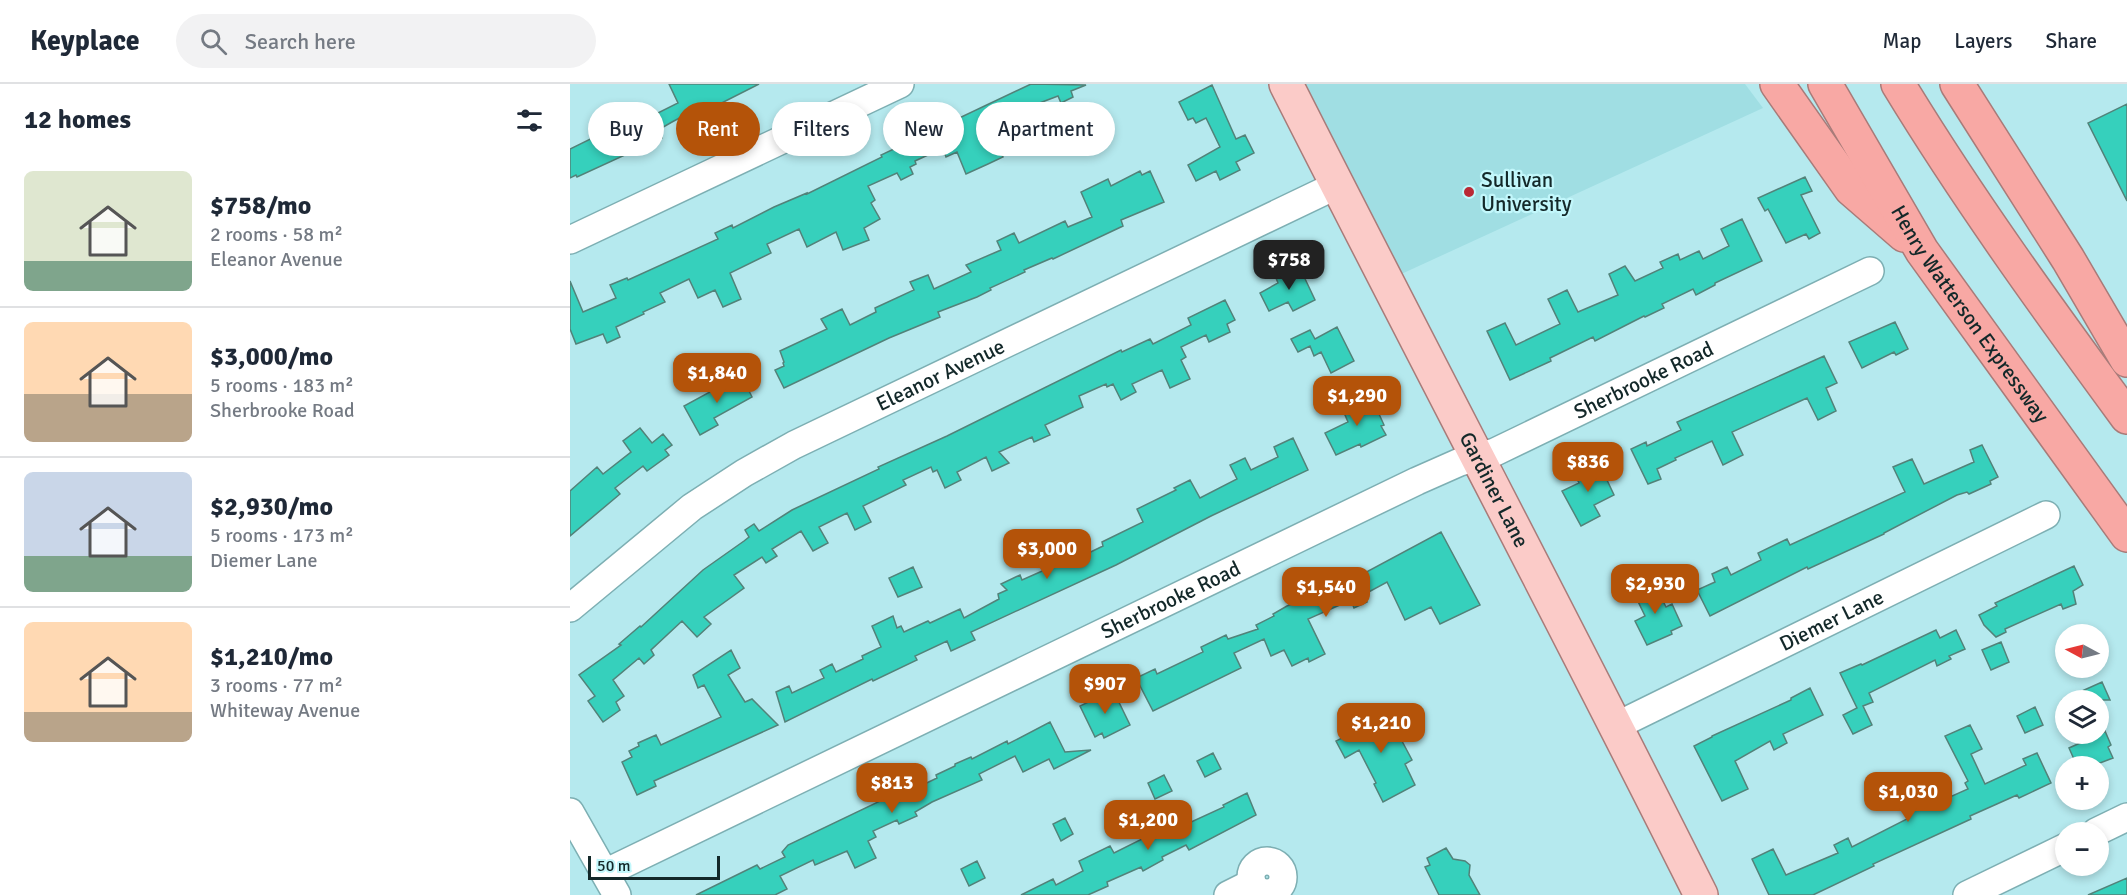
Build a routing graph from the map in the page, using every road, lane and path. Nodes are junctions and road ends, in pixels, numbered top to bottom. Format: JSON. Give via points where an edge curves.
{"nodes":[{"id":1,"x":900,"y":84,"type":"edge"},
{"id":2,"x":1286,"y":84,"type":"edge"},
{"id":3,"x":1777,"y":84,"type":"edge"},
{"id":4,"x":1825,"y":84,"type":"edge"},
{"id":5,"x":1898,"y":84,"type":"edge"},
{"id":6,"x":1957,"y":84,"type":"edge"},
{"id":7,"x":1337,"y":185,"type":"junction"},
{"id":8,"x":570,"y":240,"type":"edge"},
{"id":9,"x":1922,"y":251,"type":"junction"},
{"id":10,"x":1870,"y":271,"type":"dead end"},
{"id":11,"x":2127,"y":360,"type":"edge"},
{"id":12,"x":2127,"y":417,"type":"edge"},
{"id":13,"x":1476,"y":457,"type":"junction"},
{"id":14,"x":2046,"y":515,"type":"dead end"},
{"id":15,"x":2127,"y":535,"type":"edge"},
{"id":16,"x":570,"y":608,"type":"edge"},
{"id":17,"x":1616,"y":726,"type":"junction"},
{"id":18,"x":570,"y":812,"type":"edge"},
{"id":19,"x":2127,"y":817,"type":"edge"},
{"id":20,"x":2109,"y":826,"type":"edge"},
{"id":21,"x":2055,"y":852,"type":"edge"},
{"id":22,"x":1252,"y":883,"type":"dead end"},
{"id":23,"x":611,"y":884,"type":"edge"},
{"id":24,"x":1228,"y":895,"type":"edge"},
{"id":25,"x":1701,"y":895,"type":"edge"},
{"id":26,"x":1967,"y":895,"type":"edge"}],
"edges":[{"from":1,"to":8,"type":"street"},
{"from":2,"to":7,"type":"main road","name":"Gardiner Lane"},
{"from":3,"to":9,"type":"highway","via":[[1851,189]]},
{"from":4,"to":9,"type":"highway","name":"Henry Watterson Expressway"},
{"from":5,"to":12,"type":"highway","via":[[1998,238]]},
{"from":6,"to":11,"type":"highway"},
{"from":7,"to":13,"type":"main road","name":"Gardiner Lane"},
{"from":7,"to":16,"type":"street","name":"Eleanor Avenue","via":[[764,462],[692,507]]},
{"from":9,"to":15,"type":"highway","name":"Henry Watterson Expressway"},
{"from":10,"to":13,"type":"street","name":"Sherbrooke Road","via":[[1495,452]]},
{"from":13,"to":17,"type":"main road","name":"Gardiner Lane"},
{"from":13,"to":23,"type":"street","name":"Sherbrooke Road","via":[[1407,486]]},
{"from":14,"to":17,"type":"street","name":"Diemer Lane"},
{"from":17,"to":25,"type":"main road","name":"Gardiner Lane"},
{"from":18,"to":23,"type":"street"},
{"from":19,"to":20,"type":"street"},
{"from":21,"to":26,"type":"street"},
{"from":22,"to":24,"type":"street"}]}
